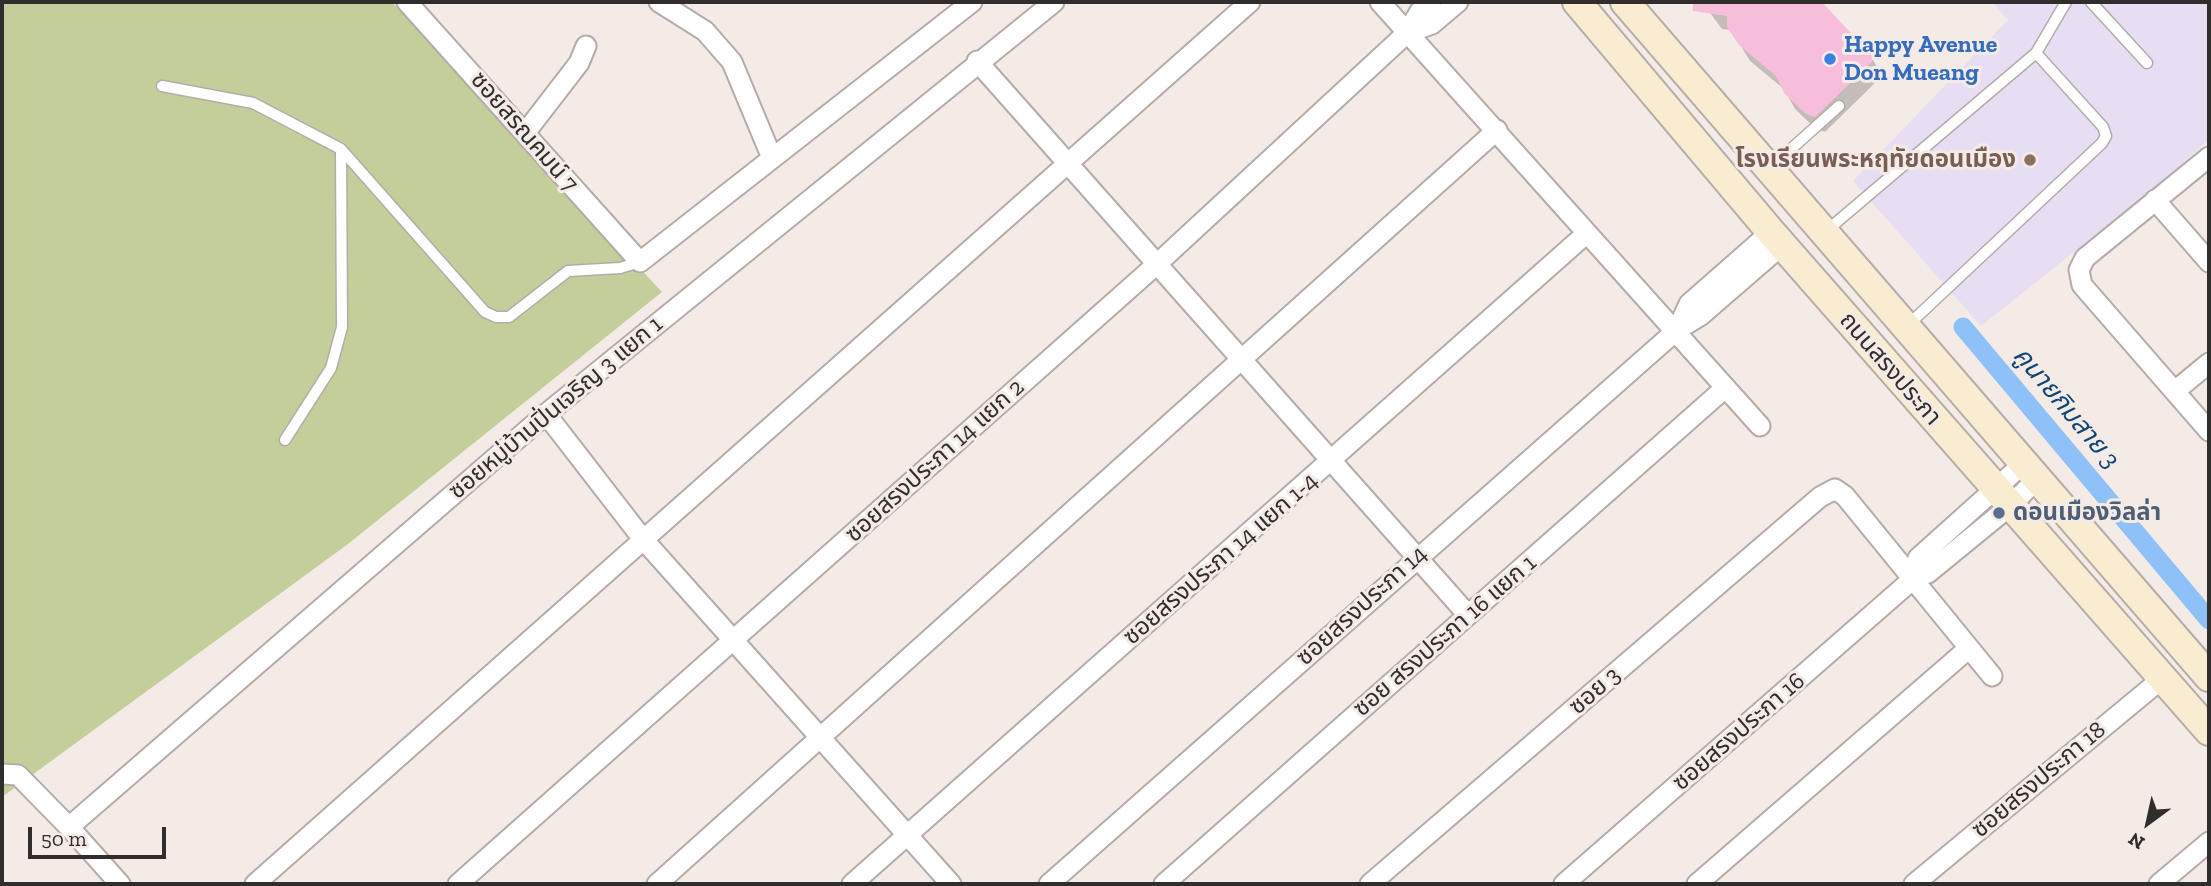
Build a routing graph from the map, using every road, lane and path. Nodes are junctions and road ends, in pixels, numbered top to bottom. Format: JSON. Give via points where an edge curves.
{"nodes":[{"id":1,"x":407,"y":2,"type":"edge"},
{"id":2,"x":659,"y":2,"type":"edge"},
{"id":3,"x":972,"y":2,"type":"edge"},
{"id":4,"x":1054,"y":2,"type":"edge"},
{"id":5,"x":1250,"y":2,"type":"edge"},
{"id":6,"x":1380,"y":2,"type":"edge"},
{"id":7,"x":1431,"y":2,"type":"edge"},
{"id":8,"x":1458,"y":2,"type":"edge"},
{"id":9,"x":1577,"y":2,"type":"edge"},
{"id":10,"x":2066,"y":2,"type":"edge"},
{"id":11,"x":2091,"y":2,"type":"edge"},
{"id":12,"x":1630,"y":3,"type":"edge"},
{"id":13,"x":1407,"y":33,"type":"junction"},
{"id":14,"x":586,"y":46,"type":"dead end"},
{"id":15,"x":2036,"y":53,"type":"junction"},
{"id":16,"x":977,"y":61,"type":"junction"},
{"id":17,"x":2147,"y":63,"type":"dead end"},
{"id":18,"x":162,"y":86,"type":"dead end"},
{"id":19,"x":1839,"y":106,"type":"dead end"},
{"id":20,"x":1497,"y":130,"type":"junction"},
{"id":21,"x":525,"y":133,"type":"junction"},
{"id":22,"x":341,"y":149,"type":"junction"},
{"id":23,"x":2209,"y":157,"type":"edge"},
{"id":24,"x":772,"y":158,"type":"junction"},
{"id":25,"x":1066,"y":164,"type":"junction"},
{"id":26,"x":1769,"y":169,"type":"junction"},
{"id":27,"x":2155,"y":200,"type":"junction"},
{"id":28,"x":1587,"y":233,"type":"junction"},
{"id":29,"x":1824,"y":233,"type":"junction"},
{"id":30,"x":1776,"y":238,"type":"junction"},
{"id":31,"x":640,"y":261,"type":"junction"},
{"id":32,"x":2209,"y":262,"type":"edge"},
{"id":33,"x":1157,"y":264,"type":"junction"},
{"id":34,"x":1916,"y":317,"type":"junction"},
{"id":35,"x":1677,"y":330,"type":"junction"},
{"id":36,"x":1241,"y":359,"type":"junction"},
{"id":37,"x":2209,"y":363,"type":"edge"},
{"id":38,"x":1725,"y":388,"type":"junction"},
{"id":39,"x":2175,"y":391,"type":"junction"},
{"id":40,"x":545,"y":414,"type":"junction"},
{"id":41,"x":1760,"y":426,"type":"dead end"},
{"id":42,"x":2209,"y":431,"type":"edge"},
{"id":43,"x":285,"y":440,"type":"dead end"},
{"id":44,"x":1331,"y":462,"type":"junction"},
{"id":45,"x":2031,"y":471,"type":"junction"},
{"id":46,"x":2002,"y":497,"type":"junction"},
{"id":47,"x":642,"y":538,"type":"junction"},
{"id":48,"x":1418,"y":556,"type":"junction"},
{"id":49,"x":1913,"y":579,"type":"junction"},
{"id":50,"x":1468,"y":615,"type":"junction"},
{"id":51,"x":734,"y":641,"type":"junction"},
{"id":52,"x":1968,"y":649,"type":"junction"},
{"id":53,"x":1992,"y":676,"type":"dead end"},
{"id":54,"x":2164,"y":677,"type":"junction"},
{"id":55,"x":2209,"y":677,"type":"edge"},
{"id":56,"x":2209,"y":731,"type":"edge"},
{"id":57,"x":821,"y":738,"type":"junction"},
{"id":58,"x":10,"y":775,"type":"edge"},
{"id":59,"x":69,"y":827,"type":"junction"},
{"id":60,"x":907,"y":835,"type":"junction"},
{"id":61,"x":2209,"y":842,"type":"edge"},
{"id":62,"x":120,"y":884,"type":"edge"},
{"id":63,"x":255,"y":884,"type":"edge"},
{"id":64,"x":458,"y":884,"type":"edge"},
{"id":65,"x":657,"y":884,"type":"edge"},
{"id":66,"x":852,"y":884,"type":"edge"},
{"id":67,"x":951,"y":884,"type":"edge"},
{"id":68,"x":1049,"y":884,"type":"edge"},
{"id":69,"x":1164,"y":884,"type":"edge"},
{"id":70,"x":1370,"y":884,"type":"edge"},
{"id":71,"x":1564,"y":884,"type":"edge"},
{"id":72,"x":1697,"y":884,"type":"edge"},
{"id":73,"x":1914,"y":884,"type":"edge"},
{"id":74,"x":2159,"y":884,"type":"edge"}],
"edges":[{"from":1,"to":21,"type":"street","name":"ซอยสรณคมน์ 7"},
{"from":2,"to":24,"type":"street","via":[[705,31],[732,62]]},
{"from":3,"to":24,"type":"street"},
{"from":4,"to":16,"type":"street","name":"ซอยหมู่บ้านปิ่นเจริญ 3 แยก 1"},
{"from":5,"to":25,"type":"street"},
{"from":6,"to":13,"type":"street"},
{"from":7,"to":13,"type":"street"},
{"from":8,"to":13,"type":"street","via":[[1432,24]]},
{"from":9,"to":30,"type":"main road","name":"ถนนสรงประภา"},
{"from":10,"to":15,"type":"lane"},
{"from":11,"to":17,"type":"lane"},
{"from":12,"to":26,"type":"main road","name":"ถนนสรงประภา"},
{"from":13,"to":20,"type":"street"},
{"from":13,"to":33,"type":"street","name":"ซอยสรงประภา 14 แยก 2"},
{"from":14,"to":21,"type":"street","via":[[579,63]]},
{"from":15,"to":29,"type":"lane"},
{"from":15,"to":34,"type":"lane","via":[[2103,127],[2106,136]]},
{"from":16,"to":25,"type":"street"},
{"from":16,"to":40,"type":"street","name":"ซอยหมู่บ้านปิ่นเจริญ 3 แยก 1"},
{"from":18,"to":22,"type":"lane","via":[[253,103]]},
{"from":19,"to":26,"type":"lane"},
{"from":20,"to":28,"type":"street"},
{"from":20,"to":36,"type":"street"},
{"from":21,"to":31,"type":"street","name":"ซอยสรณคมน์ 7"},
{"from":22,"to":31,"type":"lane","via":[[485,312],[496,317],[509,317],[568,271],[620,268]]},
{"from":22,"to":43,"type":"lane","via":[[342,327],[331,368]]},
{"from":23,"to":27,"type":"street"},
{"from":24,"to":31,"type":"street"},
{"from":25,"to":33,"type":"street"},
{"from":25,"to":47,"type":"street"},
{"from":26,"to":29,"type":"main road","name":"ถนนสรงประภา"},
{"from":27,"to":32,"type":"street"},
{"from":27,"to":39,"type":"street","via":[[2085,258],[2080,270],[2082,285]]},
{"from":28,"to":35,"type":"street"},
{"from":28,"to":44,"type":"street","name":"ซอยสรงประภา 14 แยก 1-4"},
{"from":29,"to":34,"type":"main road","name":"ถนนสรงประภา"},
{"from":30,"to":35,"type":"street","name":"ซอยสรงประภา 14","via":[[1700,316]]},
{"from":30,"to":46,"type":"main road","name":"ถนนสรงประภา"},
{"from":33,"to":36,"type":"street"},
{"from":33,"to":51,"type":"street","name":"ซอยสรงประภา 14 แยก 2"},
{"from":34,"to":45,"type":"main road","name":"ถนนสรงประภา"},
{"from":35,"to":38,"type":"street"},
{"from":35,"to":48,"type":"street","name":"ซอยสรงประภา 14"},
{"from":36,"to":44,"type":"street"},
{"from":36,"to":57,"type":"street"},
{"from":37,"to":39,"type":"street"},
{"from":38,"to":41,"type":"street"},
{"from":38,"to":50,"type":"street","name":"ซอย สรงประภา 16 แยก 1"},
{"from":39,"to":42,"type":"street"},
{"from":40,"to":47,"type":"street"},
{"from":40,"to":59,"type":"street","name":"ซอยหมู่บ้านปิ่นเจริญ 3 แยก 1"},
{"from":44,"to":48,"type":"street"},
{"from":44,"to":60,"type":"street","name":"ซอยสรงประภา 14 แยก 1-4"},
{"from":45,"to":46,"type":"street","name":"ซอยสรงประภา 16"},
{"from":45,"to":55,"type":"main road","name":"ถนนสรงประภา"},
{"from":46,"to":49,"type":"street","name":"ซอยสรงประภา 16","via":[[1928,573]]},
{"from":46,"to":54,"type":"main road","name":"ถนนสรงประภา"},
{"from":47,"to":51,"type":"street"},
{"from":47,"to":63,"type":"street"},
{"from":48,"to":50,"type":"street"},
{"from":48,"to":68,"type":"street","name":"ซอยสรงประภา 14"},
{"from":49,"to":52,"type":"street"},
{"from":49,"to":70,"type":"street","name":"ซอย 3","via":[[1844,496],[1835,489],[1820,497]]},
{"from":49,"to":71,"type":"street","name":"ซอยสรงประภา 16"},
{"from":50,"to":69,"type":"street","name":"ซอย สรงประภา 16 แยก 1"},
{"from":51,"to":57,"type":"street"},
{"from":51,"to":64,"type":"street","name":"ซอยสรงประภา 14 แยก 2"},
{"from":52,"to":53,"type":"street"},
{"from":52,"to":72,"type":"street"},
{"from":54,"to":56,"type":"main road","name":"ถนนสรงประภา"},
{"from":54,"to":73,"type":"street","name":"ซอยสรงประภา 18"},
{"from":57,"to":60,"type":"street"},
{"from":57,"to":65,"type":"street"},
{"from":58,"to":59,"type":"street"},
{"from":59,"to":62,"type":"street"},
{"from":60,"to":66,"type":"street","name":"ซอยสรงประภา 14 แยก 1-4"},
{"from":60,"to":67,"type":"street"},
{"from":61,"to":74,"type":"street"}]}
